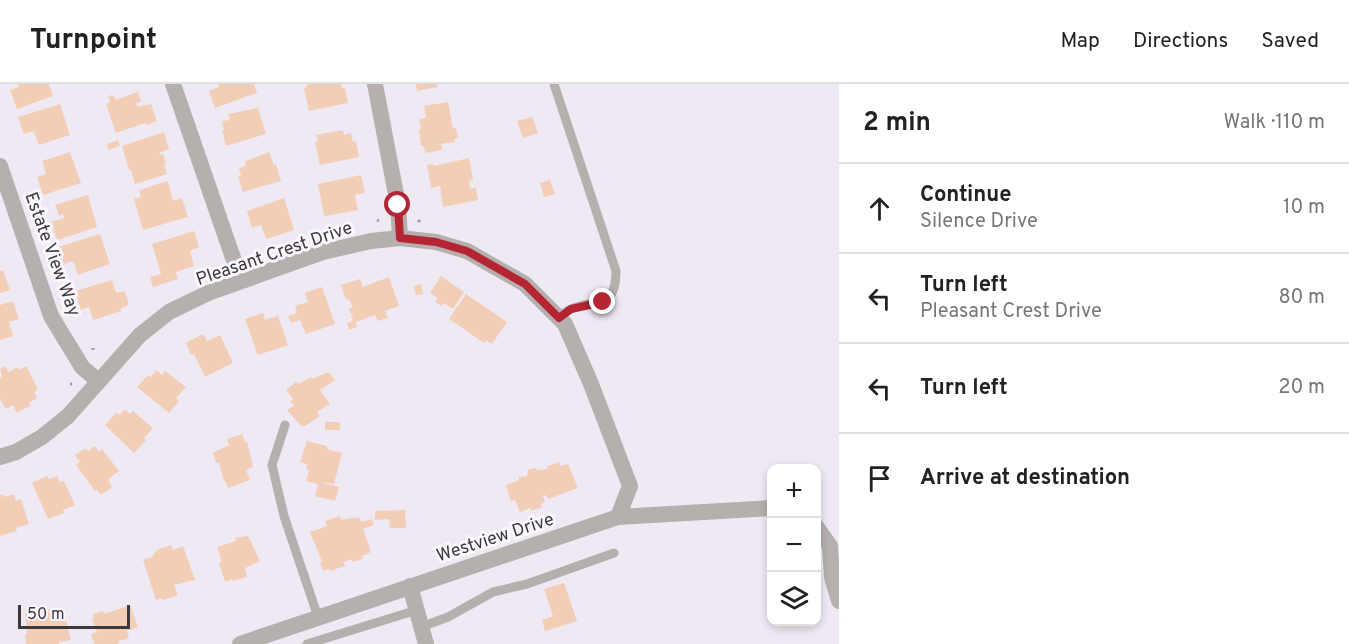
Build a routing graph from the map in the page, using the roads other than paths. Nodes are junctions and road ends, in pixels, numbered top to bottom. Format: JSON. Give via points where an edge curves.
{"nodes":[{"id":1,"x":173,"y":84,"type":"edge"},
{"id":2,"x":375,"y":84,"type":"edge"},
{"id":3,"x":554,"y":84,"type":"edge"},
{"id":4,"x":0,"y":166,"type":"edge"},
{"id":5,"x":400,"y":238,"type":"junction"},
{"id":6,"x":241,"y":281,"type":"junction"},
{"id":7,"x":559,"y":318,"type":"junction"},
{"id":8,"x":98,"y":381,"type":"junction"},
{"id":9,"x":285,"y":425,"type":"dead end"},
{"id":10,"x":0,"y":457,"type":"edge"},
{"id":11,"x":767,"y":508,"type":"edge"},
{"id":12,"x":618,"y":517,"type":"junction"},
{"id":13,"x":821,"y":533,"type":"edge"},
{"id":14,"x":614,"y":553,"type":"dead end"},
{"id":15,"x":410,"y":586,"type":"junction"},
{"id":16,"x":839,"y":601,"type":"edge"},
{"id":17,"x":417,"y":610,"type":"junction"},
{"id":18,"x":318,"y":617,"type":"junction"},
{"id":19,"x":422,"y":627,"type":"junction"},
{"id":20,"x":240,"y":644,"type":"edge"},
{"id":21,"x":307,"y":644,"type":"edge"},
{"id":22,"x":426,"y":644,"type":"edge"}],
"edges":[{"from":1,"to":6,"type":"street"},
{"from":2,"to":5,"type":"street","via":[[398,205]]},
{"from":3,"to":7,"type":"lane","via":[[616,271],[616,283],[603,302],[571,309]]},
{"from":4,"to":8,"type":"street","name":"Estate View Way","via":[[51,316],[82,367]]},
{"from":5,"to":6,"type":"street","name":"Pleasant Crest Drive","via":[[323,252]]},
{"from":5,"to":7,"type":"street","name":"Pleasant Crest Drive","via":[[467,251],[525,284]]},
{"from":6,"to":8,"type":"street","name":"Pleasant Crest Drive","via":[[169,312],[140,335]]},
{"from":7,"to":12,"type":"street","name":"Pleasant Crest Drive","via":[[587,374],[630,486]]},
{"from":8,"to":10,"type":"street","name":"Pleasant Crest Drive","via":[[68,416],[42,437]]},
{"from":9,"to":18,"type":"lane","via":[[272,465],[284,516]]},
{"from":11,"to":12,"type":"street","name":"Westview Drive"},
{"from":12,"to":15,"type":"street","name":"Westview Drive"},
{"from":13,"to":16,"type":"street","via":[[830,546],[832,577]]},
{"from":14,"to":19,"type":"lane","via":[[493,592]]},
{"from":15,"to":17,"type":"street"},
{"from":15,"to":18,"type":"street","name":"Westview Drive"},
{"from":17,"to":19,"type":"street"},
{"from":17,"to":21,"type":"lane"},
{"from":18,"to":20,"type":"street","name":"Westview Drive"},
{"from":19,"to":22,"type":"street"}]}
